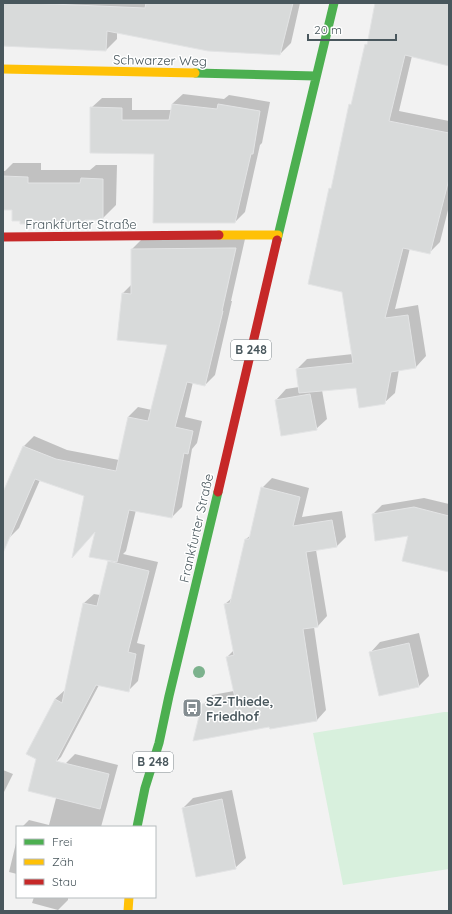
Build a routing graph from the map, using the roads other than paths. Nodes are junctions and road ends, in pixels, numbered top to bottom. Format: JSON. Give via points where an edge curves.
{"nodes":[{"id":1,"x":334,"y":3,"type":"edge"},
{"id":2,"x":3,"y":69,"type":"edge"},
{"id":3,"x":316,"y":76,"type":"junction"},
{"id":4,"x":278,"y":235,"type":"junction"},
{"id":5,"x":3,"y":237,"type":"edge"},
{"id":6,"x":137,"y":826,"type":"edge"},
{"id":7,"x":129,"y":898,"type":"edge"},
{"id":8,"x":128,"y":911,"type":"edge"}],
"edges":[{"from":1,"to":3,"type":"main road","name":"Frankfurter Straße","number":"B 248"},
{"from":2,"to":3,"type":"main road","name":"Schwarzer Weg"},
{"from":3,"to":4,"type":"main road","name":"Frankfurter Straße","number":"B 248"},
{"from":4,"to":5,"type":"main road","name":"Frankfurter Straße"},
{"from":4,"to":6,"type":"main road","name":"Frankfurter Straße","number":"B 248"},
{"from":7,"to":8,"type":"main road"}]}
